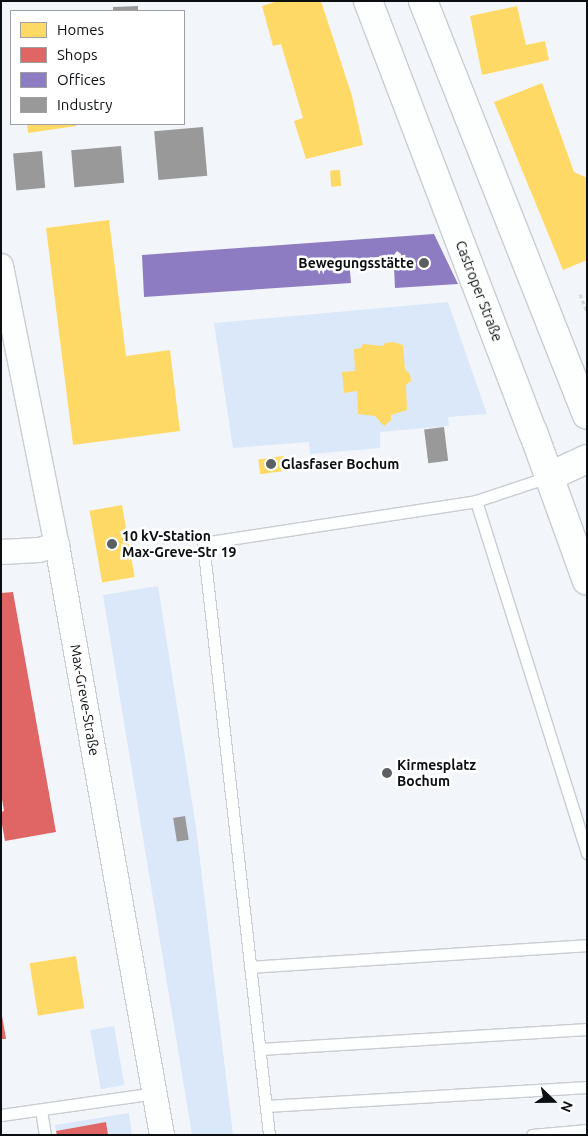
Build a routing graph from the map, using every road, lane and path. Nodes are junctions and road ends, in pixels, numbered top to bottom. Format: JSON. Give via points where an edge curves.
{"nodes":[{"id":1,"x":368,"y":1,"type":"edge"},
{"id":2,"x":423,"y":1,"type":"edge"},
{"id":3,"x":1,"y":266,"type":"edge"},
{"id":4,"x":580,"y":294,"type":"dead end"},
{"id":5,"x":587,"y":312,"type":"edge"},
{"id":6,"x":587,"y":415,"type":"edge"},
{"id":7,"x":587,"y":459,"type":"edge"},
{"id":8,"x":548,"y":477,"type":"junction"},
{"id":9,"x":476,"y":501,"type":"junction"},
{"id":10,"x":58,"y":545,"type":"junction"},
{"id":11,"x":1,"y":552,"type":"edge"},
{"id":12,"x":587,"y":581,"type":"edge"},
{"id":13,"x":587,"y":853,"type":"edge"},
{"id":14,"x":587,"y":945,"type":"edge"},
{"id":15,"x":250,"y":966,"type":"junction"},
{"id":16,"x":587,"y":1029,"type":"edge"},
{"id":17,"x":260,"y":1049,"type":"junction"},
{"id":18,"x":587,"y":1087,"type":"edge"},
{"id":19,"x":155,"y":1093,"type":"junction"},
{"id":20,"x":266,"y":1106,"type":"junction"},
{"id":21,"x":41,"y":1110,"type":"junction"},
{"id":22,"x":1,"y":1115,"type":"edge"},
{"id":23,"x":587,"y":1130,"type":"edge"},
{"id":24,"x":45,"y":1135,"type":"edge"},
{"id":25,"x":162,"y":1135,"type":"edge"},
{"id":26,"x":269,"y":1135,"type":"edge"},
{"id":27,"x":532,"y":1135,"type":"edge"}],
"edges":[{"from":1,"to":8,"type":"main road","name":"Castroper Straße"},
{"from":2,"to":6,"type":"main road"},
{"from":3,"to":10,"type":"street","name":"Max-Greve-Straße"},
{"from":4,"to":5,"type":"path"},
{"from":7,"to":8,"type":"main road"},
{"from":8,"to":9,"type":"lane"},
{"from":8,"to":12,"type":"main road","name":"Castroper Straße"},
{"from":9,"to":13,"type":"lane"},
{"from":9,"to":15,"type":"lane","via":[[202,543]]},
{"from":10,"to":11,"type":"street","via":[[39,550]]},
{"from":10,"to":19,"type":"street","name":"Max-Greve-Straße"},
{"from":14,"to":15,"type":"lane"},
{"from":15,"to":17,"type":"lane"},
{"from":16,"to":17,"type":"lane"},
{"from":17,"to":20,"type":"lane"},
{"from":18,"to":20,"type":"lane"},
{"from":19,"to":21,"type":"lane"},
{"from":19,"to":25,"type":"street","name":"Max-Greve-Straße"},
{"from":20,"to":26,"type":"lane"},
{"from":21,"to":22,"type":"lane"},
{"from":21,"to":24,"type":"lane"},
{"from":23,"to":27,"type":"lane"}]}
